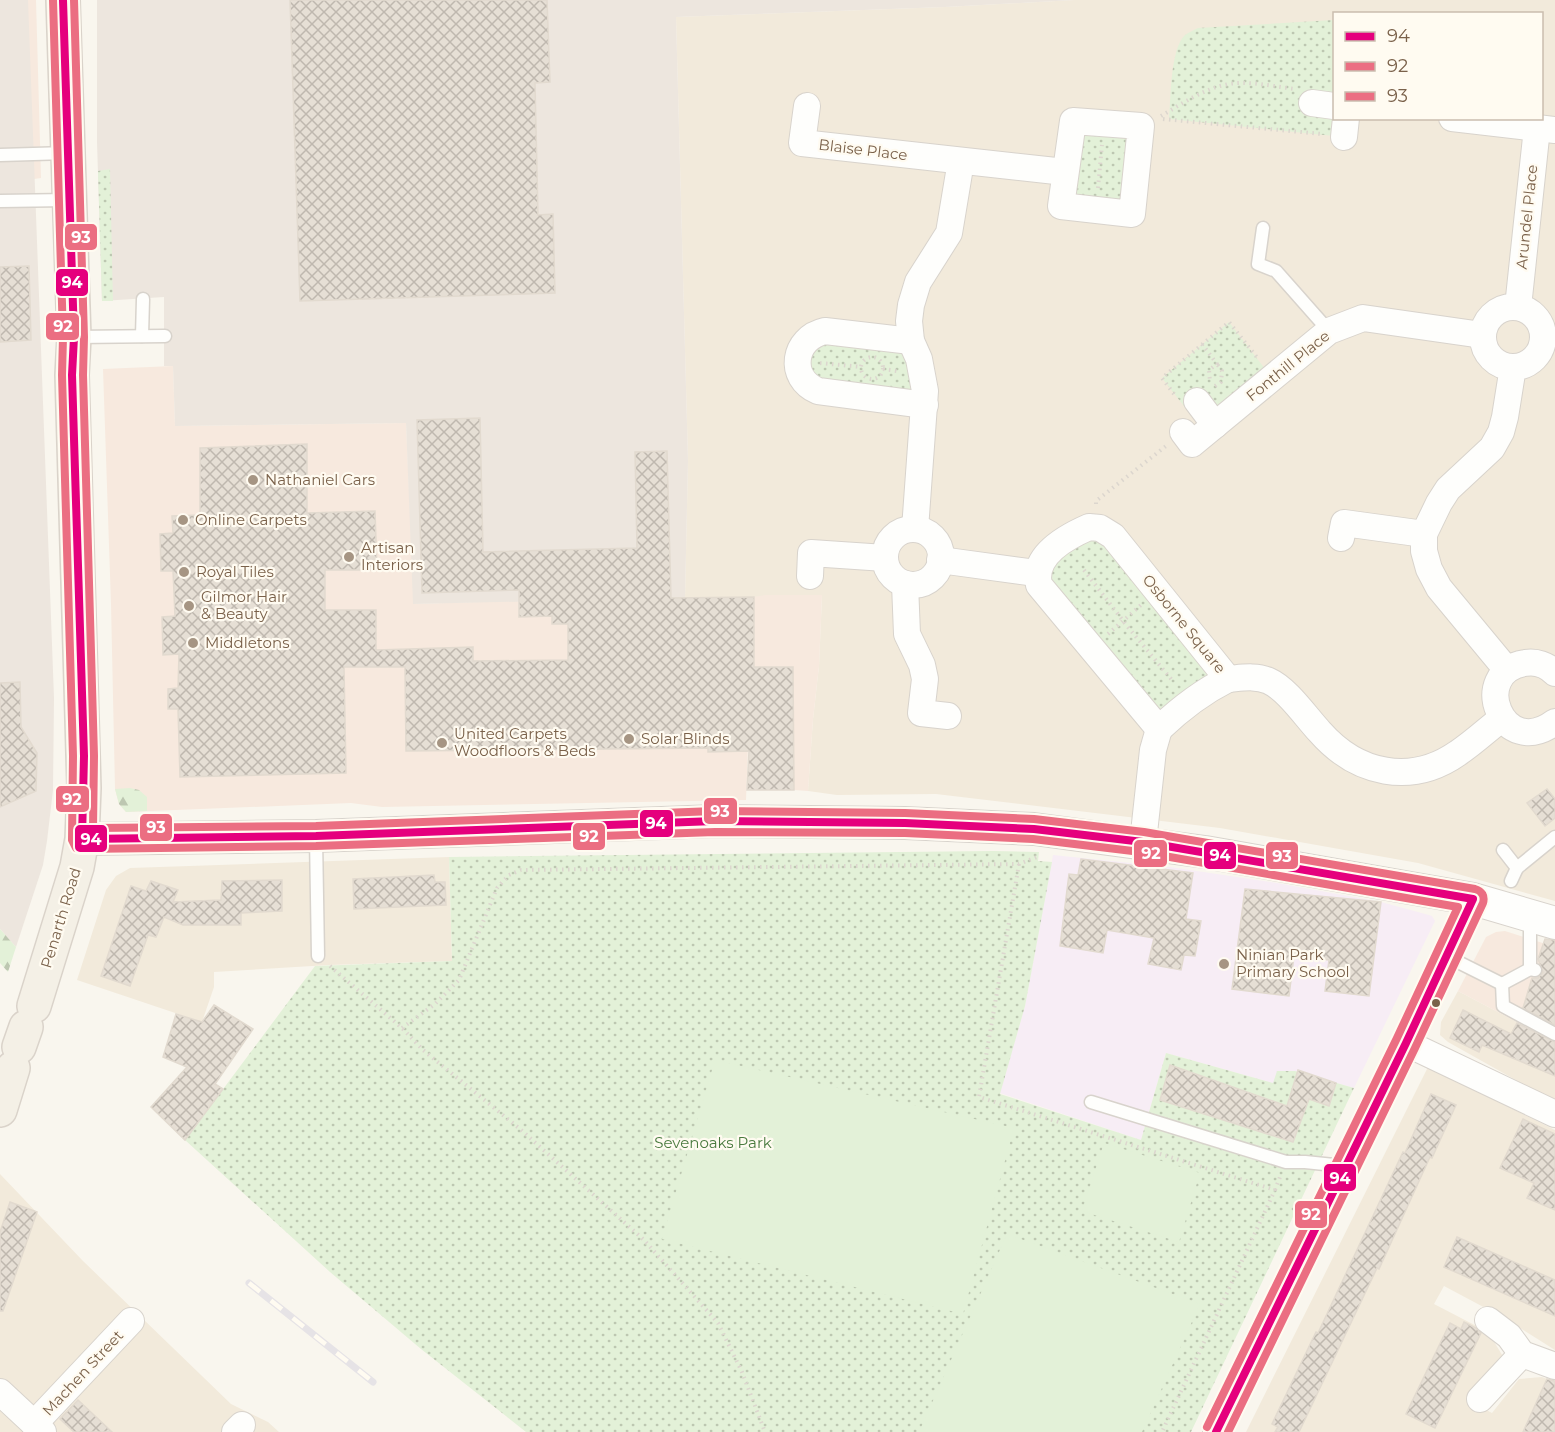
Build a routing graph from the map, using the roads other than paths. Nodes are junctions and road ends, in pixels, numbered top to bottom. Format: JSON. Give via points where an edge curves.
{"nodes":[{"id":1,"x":63,"y":0,"type":"edge"},
{"id":2,"x":807,"y":106,"type":"dead end"},
{"id":3,"x":1469,"y":120,"type":"edge"},
{"id":4,"x":1546,"y":129,"type":"edge"},
{"id":5,"x":68,"y":153,"type":"junction"},
{"id":6,"x":0,"y":155,"type":"edge"},
{"id":7,"x":961,"y":161,"type":"junction"},
{"id":8,"x":1065,"y":172,"type":"dead end"},
{"id":9,"x":70,"y":200,"type":"junction"},
{"id":10,"x":0,"y":201,"type":"edge"},
{"id":11,"x":1263,"y":228,"type":"dead end"},
{"id":12,"x":142,"y":299,"type":"dead end"},
{"id":13,"x":1518,"y":307,"type":"junction"},
{"id":14,"x":1329,"y":331,"type":"junction"},
{"id":15,"x":1482,"y":335,"type":"junction"},
{"id":16,"x":142,"y":336,"type":"junction"},
{"id":17,"x":165,"y":336,"type":"dead end"},
{"id":18,"x":74,"y":337,"type":"junction"},
{"id":19,"x":1549,"y":338,"type":"edge"},
{"id":20,"x":911,"y":341,"type":"junction"},
{"id":21,"x":1513,"y":367,"type":"junction"},
{"id":22,"x":1197,"y":401,"type":"road end"},
{"id":23,"x":925,"y":405,"type":"junction"},
{"id":24,"x":1215,"y":425,"type":"junction"},
{"id":25,"x":1183,"y":432,"type":"road end"},
{"id":26,"x":915,"y":529,"type":"junction"},
{"id":27,"x":1424,"y":534,"type":"junction"},
{"id":28,"x":1341,"y":538,"type":"dead end"},
{"id":29,"x":885,"y":558,"type":"junction"},
{"id":30,"x":940,"y":560,"type":"junction"},
{"id":31,"x":1036,"y":573,"type":"junction"},
{"id":32,"x":810,"y":576,"type":"dead end"},
{"id":33,"x":905,"y":584,"type":"junction"},
{"id":34,"x":1507,"y":670,"type":"junction"},
{"id":35,"x":1555,"y":673,"type":"edge"},
{"id":36,"x":1228,"y":679,"type":"junction"},
{"id":37,"x":948,"y":716,"type":"dead end"},
{"id":38,"x":1501,"y":719,"type":"junction"},
{"id":39,"x":1554,"y":724,"type":"edge"},
{"id":40,"x":1159,"y":729,"type":"junction"},
{"id":41,"x":316,"y":836,"type":"junction"},
{"id":42,"x":1555,"y":837,"type":"edge"},
{"id":43,"x":82,"y":839,"type":"junction"},
{"id":44,"x":1143,"y":842,"type":"junction"},
{"id":45,"x":1503,"y":850,"type":"dead end"},
{"id":46,"x":1517,"y":867,"type":"junction"},
{"id":47,"x":1511,"y":881,"type":"dead end"},
{"id":48,"x":1473,"y":899,"type":"junction"},
{"id":49,"x":1543,"y":919,"type":"edge"},
{"id":50,"x":318,"y":956,"type":"road end"},
{"id":51,"x":1446,"y":956,"type":"junction"},
{"id":52,"x":1502,"y":984,"type":"junction"},
{"id":53,"x":1555,"y":1034,"type":"edge"},
{"id":54,"x":1406,"y":1043,"type":"junction"},
{"id":55,"x":1091,"y":1102,"type":"dead end"},
{"id":56,"x":0,"y":1110,"type":"edge"},
{"id":57,"x":1555,"y":1114,"type":"edge"},
{"id":58,"x":1344,"y":1166,"type":"junction"},
{"id":59,"x":1488,"y":1320,"type":"dead end"},
{"id":60,"x":131,"y":1322,"type":"dead end"},
{"id":61,"x":1522,"y":1354,"type":"junction"},
{"id":62,"x":1555,"y":1366,"type":"edge"},
{"id":63,"x":0,"y":1392,"type":"edge"},
{"id":64,"x":1480,"y":1400,"type":"dead end"},
{"id":65,"x":39,"y":1428,"type":"edge"},
{"id":66,"x":1216,"y":1432,"type":"edge"}],
"edges":[{"from":1,"to":5,"type":"main road","name":"Penarth Road"},
{"from":2,"to":7,"type":"street","name":"Blaise Place","via":[[802,143]]},
{"from":3,"to":4,"type":"street","name":"Arundel Place"},
{"from":4,"to":13,"type":"street","name":"Arundel Place"},
{"from":5,"to":6,"type":"lane"},
{"from":5,"to":9,"type":"main road","name":"Penarth Road"},
{"from":7,"to":8,"type":"street","name":"Blaise Place"},
{"from":7,"to":20,"type":"street","via":[[949,233],[918,282],[911,305]]},
{"from":9,"to":10,"type":"lane"},
{"from":9,"to":18,"type":"main road","name":"Penarth Road"},
{"from":11,"to":14,"type":"lane","via":[[1258,264],[1276,271]]},
{"from":12,"to":16,"type":"lane"},
{"from":13,"to":15,"type":"street","via":[[1499,310],[1491,316]]},
{"from":13,"to":19,"type":"street","via":[[1536,317]]},
{"from":14,"to":15,"type":"street","name":"Fonthill Place","via":[[1363,318]]},
{"from":14,"to":24,"type":"street","name":"Fonthill Place"},
{"from":15,"to":21,"type":"street","via":[[1486,352],[1493,360]]},
{"from":16,"to":17,"type":"lane"},
{"from":16,"to":18,"type":"lane"},
{"from":18,"to":43,"type":"main road","name":"Penarth Road"},
{"from":19,"to":21,"type":"street","via":[[1536,357]]},
{"from":20,"to":23,"type":"street","via":[[922,373]]},
{"from":20,"to":23,"type":"street","via":[[815,333],[801,348],[798,371],[802,381],[818,391]]},
{"from":21,"to":27,"type":"street","via":[[1501,432],[1492,448],[1448,489]]},
{"from":22,"to":24,"type":"street"},
{"from":23,"to":26,"type":"street"},
{"from":24,"to":25,"type":"street","name":"Fonthill Place","via":[[1192,444]]},
{"from":26,"to":29,"type":"street","via":[[894,537],[886,548]]},
{"from":26,"to":30,"type":"street","via":[[936,542]]},
{"from":27,"to":28,"type":"street","via":[[1344,523]]},
{"from":27,"to":34,"type":"street","via":[[1429,568],[1439,588]]},
{"from":29,"to":32,"type":"street","via":[[811,553]]},
{"from":29,"to":33,"type":"street","via":[[891,576]]},
{"from":30,"to":31,"type":"street"},
{"from":30,"to":33,"type":"street","via":[[932,578],[924,583]]},
{"from":31,"to":36,"type":"street","name":"Osborne Square","via":[[1042,560],[1061,543],[1089,527],[1100,528],[1113,536]]},
{"from":31,"to":40,"type":"street","via":[[1047,596]]},
{"from":33,"to":37,"type":"street","via":[[907,634],[925,679],[921,713]]},
{"from":34,"to":35,"type":"street","via":[[1530,662],[1542,664]]},
{"from":34,"to":38,"type":"street","via":[[1495,693]]},
{"from":36,"to":38,"type":"street","via":[[1267,680],[1280,688],[1345,756],[1379,770],[1420,770],[1442,763]]},
{"from":36,"to":40,"type":"street","name":"Osborne Square","via":[[1180,708]]},
{"from":38,"to":39,"type":"street","via":[[1524,732],[1536,732]]},
{"from":40,"to":44,"type":"street"},
{"from":41,"to":43,"type":"street"},
{"from":41,"to":44,"type":"street","via":[[716,821],[1034,829]]},
{"from":41,"to":50,"type":"lane"},
{"from":42,"to":46,"type":"lane"},
{"from":43,"to":56,"type":"main road","name":"Penarth Road","via":[[72,885]]},
{"from":44,"to":48,"type":"street"},
{"from":45,"to":46,"type":"lane"},
{"from":46,"to":47,"type":"lane"},
{"from":48,"to":49,"type":"street"},
{"from":48,"to":51,"type":"street"},
{"from":49,"to":52,"type":"lane","via":[[1532,970]]},
{"from":51,"to":52,"type":"lane"},
{"from":51,"to":54,"type":"street"},
{"from":52,"to":53,"type":"lane","via":[[1503,1006]]},
{"from":54,"to":57,"type":"street"},
{"from":54,"to":58,"type":"street"},
{"from":55,"to":58,"type":"lane","via":[[1286,1162]]},
{"from":58,"to":66,"type":"street"},
{"from":59,"to":61,"type":"street","via":[[1509,1336]]},
{"from":60,"to":65,"type":"street","name":"Machen Street"},
{"from":61,"to":62,"type":"street"},
{"from":61,"to":64,"type":"street"},
{"from":63,"to":65,"type":"street"}]}
